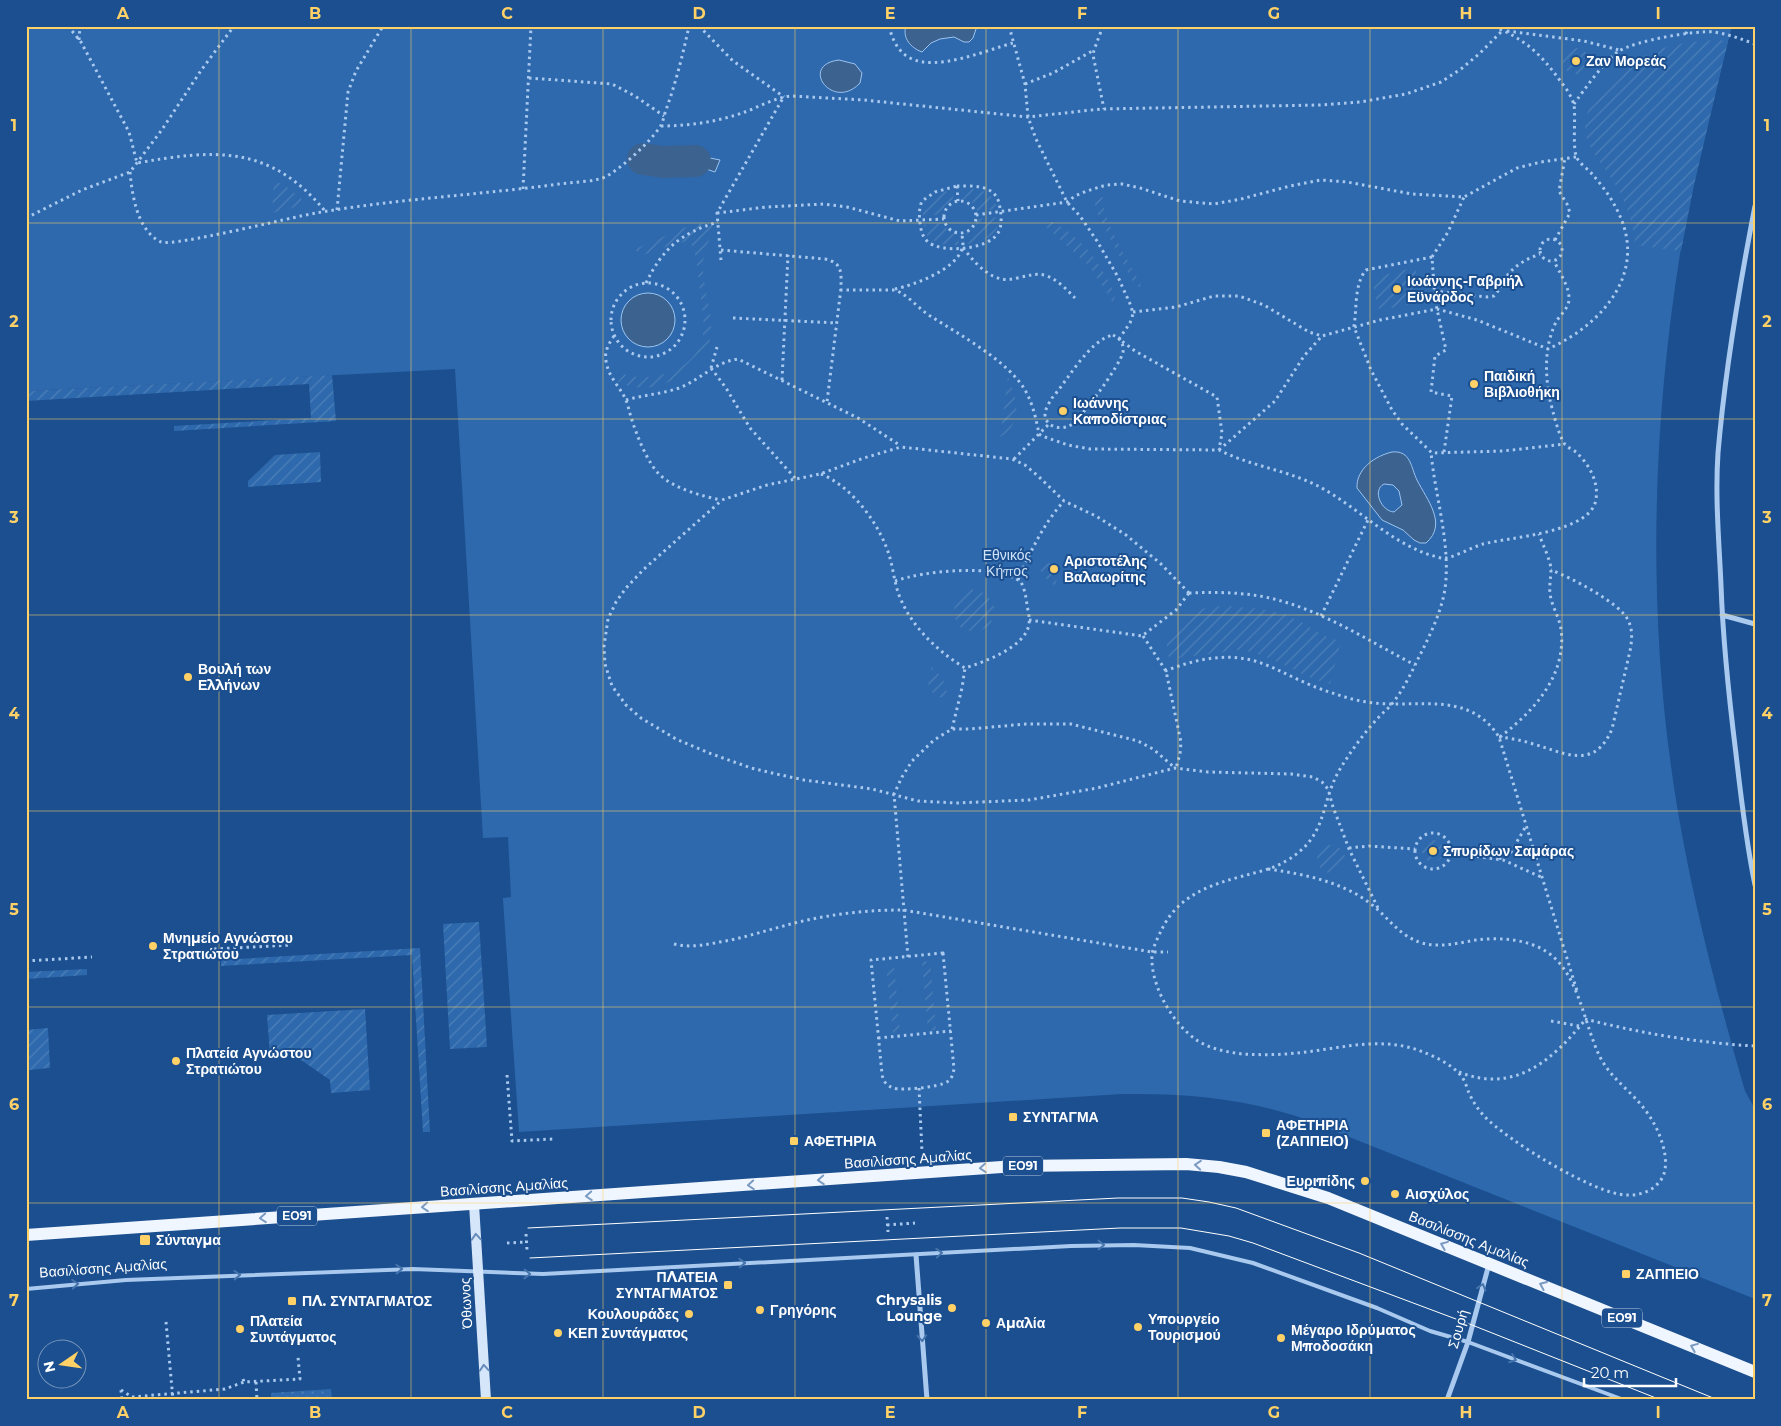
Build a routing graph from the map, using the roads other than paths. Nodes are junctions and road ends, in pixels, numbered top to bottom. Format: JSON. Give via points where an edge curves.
{"nodes":[{"id":1,"x":1755,"y":206,"type":"edge"},
{"id":2,"x":1722,"y":615,"type":"junction"},
{"id":3,"x":1755,"y":624,"type":"edge"},
{"id":4,"x":1755,"y":885,"type":"edge"},
{"id":5,"x":474,"y":1204,"type":"junction"},
{"id":6,"x":26,"y":1235,"type":"edge"},
{"id":7,"x":916,"y":1255,"type":"junction"},
{"id":8,"x":1490,"y":1263,"type":"junction"},
{"id":9,"x":478,"y":1271,"type":"junction"},
{"id":10,"x":26,"y":1289,"type":"edge"},
{"id":11,"x":1468,"y":1342,"type":"junction"},
{"id":12,"x":1755,"y":1372,"type":"edge"},
{"id":13,"x":486,"y":1400,"type":"edge"},
{"id":14,"x":926,"y":1400,"type":"edge"},
{"id":15,"x":1447,"y":1400,"type":"edge"},
{"id":16,"x":1624,"y":1400,"type":"edge"}],
"edges":[{"from":1,"to":2,"type":"street","via":[[1734,318],[1718,455],[1717,517]]},
{"from":2,"to":3,"type":"street"},
{"from":2,"to":4,"type":"street","via":[[1741,798]]},
{"from":5,"to":6,"type":"main road","name":"Βασιλίσσης Αμαλίας","number":"ΕΟ91","one_way":true},
{"from":8,"to":5,"type":"main road","name":"Βασιλίσσης Αμαλίας","number":"ΕΟ91","one_way":true,"via":[[1277,1180],[1232,1169],[1186,1164],[1016,1166]]},
{"from":9,"to":5,"type":"street","name":"Όθωνος","one_way":true},
{"from":9,"to":7,"type":"lane","name":"Βασιλίσσης Αμαλίας","one_way":true,"via":[[543,1274]]},
{"from":7,"to":11,"type":"lane","name":"Βασιλίσσης Αμαλίας","one_way":true,"via":[[1071,1246],[1190,1248],[1253,1263],[1378,1308],[1430,1331]]},
{"from":7,"to":14,"type":"street","one_way":true},
{"from":11,"to":8,"type":"street","name":"Σουρή","one_way":true},
{"from":12,"to":8,"type":"main road","name":"Βασιλίσσης Αμαλίας","number":"ΕΟ91","one_way":true},
{"from":10,"to":9,"type":"lane","name":"Βασιλίσσης Αμαλίας","one_way":true,"via":[[126,1280],[299,1272]]},
{"from":13,"to":9,"type":"street","name":"Όθωνος","one_way":true},
{"from":11,"to":15,"type":"street","name":"Σουρή"},
{"from":11,"to":16,"type":"lane","name":"Βασιλίσσης Αμαλίας","one_way":true}]}
